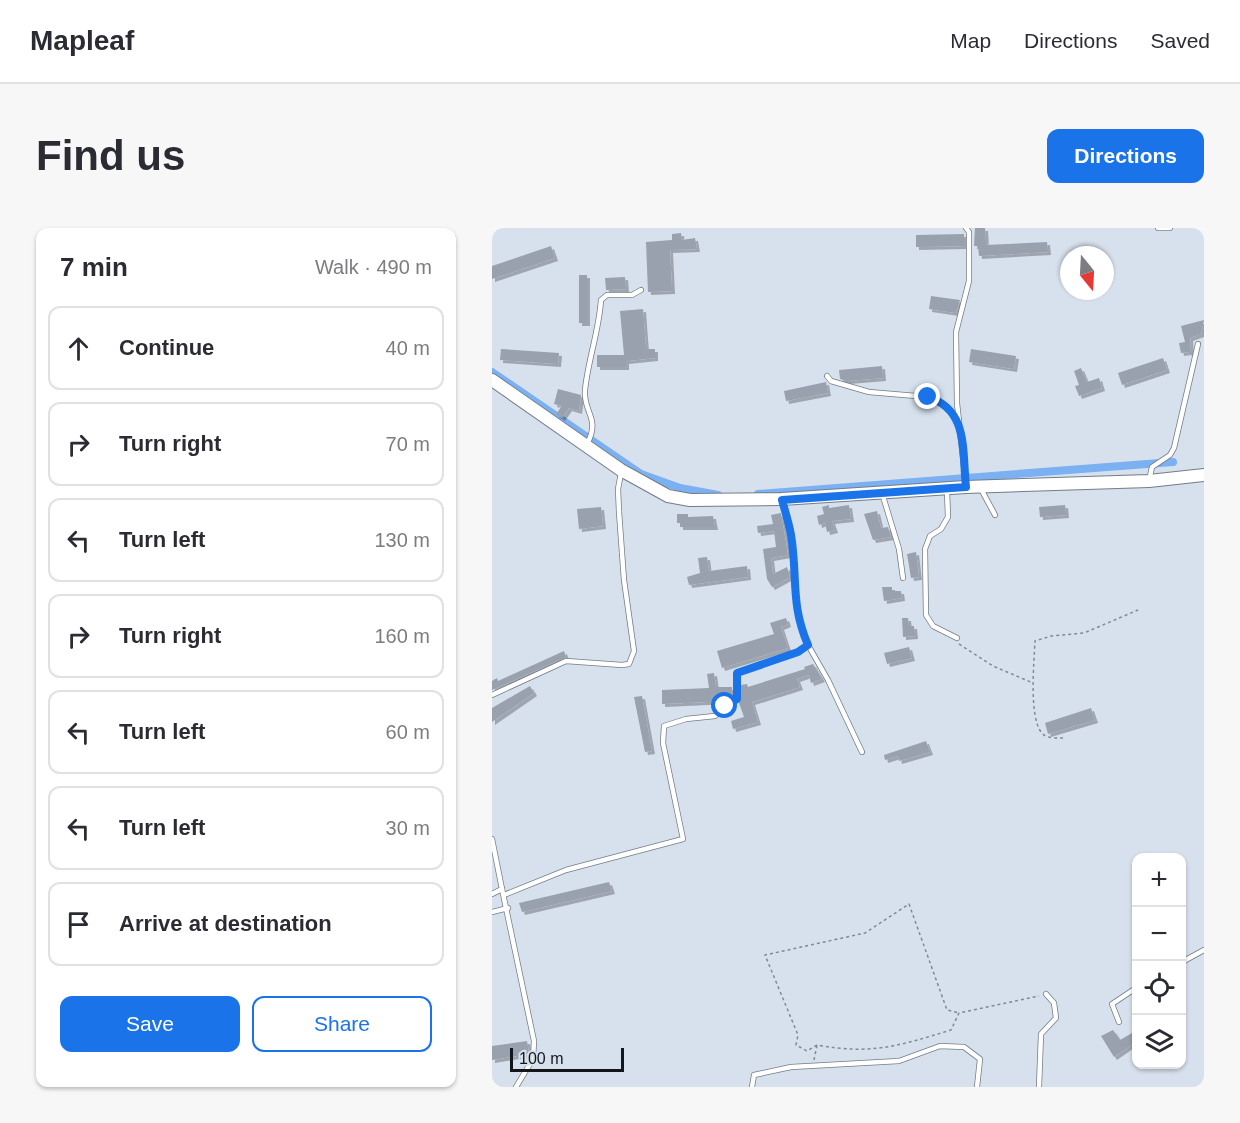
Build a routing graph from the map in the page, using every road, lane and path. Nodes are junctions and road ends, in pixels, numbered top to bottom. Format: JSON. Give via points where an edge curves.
{"nodes":[{"id":1,"x":966,"y":228,"type":"edge"},
{"id":2,"x":1158,"y":228,"type":"edge"},
{"id":3,"x":1170,"y":228,"type":"edge"},
{"id":4,"x":641,"y":290,"type":"dead end"},
{"id":5,"x":1197,"y":344,"type":"dead end"},
{"id":6,"x":827,"y":376,"type":"dead end"},
{"id":7,"x":492,"y":380,"type":"edge"},
{"id":8,"x":959,"y":420,"type":"junction"},
{"id":9,"x":586,"y":446,"type":"junction"},
{"id":10,"x":621,"y":470,"type":"junction"},
{"id":11,"x":1204,"y":475,"type":"edge"},
{"id":12,"x":1149,"y":481,"type":"junction"},
{"id":13,"x":979,"y":486,"type":"junction"},
{"id":14,"x":966,"y":487,"type":"junction"},
{"id":15,"x":947,"y":488,"type":"junction"},
{"id":16,"x":882,"y":493,"type":"junction"},
{"id":17,"x":782,"y":500,"type":"junction"},
{"id":18,"x":995,"y":515,"type":"dead end"},
{"id":19,"x":903,"y":578,"type":"dead end"},
{"id":20,"x":1138,"y":610,"type":"dead end"},
{"id":21,"x":957,"y":638,"type":"joint"},
{"id":22,"x":808,"y":645,"type":"junction"},
{"id":23,"x":1034,"y":683,"type":"junction"},
{"id":24,"x":492,"y":695,"type":"edge"},
{"id":25,"x":1064,"y":738,"type":"dead end"},
{"id":26,"x":862,"y":752,"type":"dead end"},
{"id":27,"x":492,"y":839,"type":"edge"},
{"id":28,"x":502,"y":889,"type":"junction"},
{"id":29,"x":492,"y":894,"type":"edge"},
{"id":30,"x":504,"y":895,"type":"junction"},
{"id":31,"x":508,"y":908,"type":"junction"},
{"id":32,"x":492,"y":912,"type":"edge"},
{"id":33,"x":1204,"y":950,"type":"edge"},
{"id":34,"x":1184,"y":961,"type":"edge"},
{"id":35,"x":1132,"y":991,"type":"edge"},
{"id":36,"x":1046,"y":994,"type":"joint"},
{"id":37,"x":959,"y":1013,"type":"junction"},
{"id":38,"x":1119,"y":1022,"type":"dead end"},
{"id":39,"x":817,"y":1046,"type":"junction"},
{"id":40,"x":812,"y":1066,"type":"junction"},
{"id":41,"x":516,"y":1087,"type":"edge"},
{"id":42,"x":752,"y":1087,"type":"edge"},
{"id":43,"x":977,"y":1087,"type":"edge"},
{"id":44,"x":1039,"y":1087,"type":"edge"}],
"edges":[{"from":1,"to":8,"type":"lane","via":[[969,282],[956,332]]},
{"from":2,"to":3,"type":"lane"},
{"from":4,"to":9,"type":"lane","via":[[632,295],[607,295],[601,300],[600,326],[585,389],[595,423]]},
{"from":5,"to":12,"type":"lane","via":[[1174,448],[1152,467]]},
{"from":6,"to":8,"type":"lane","via":[[831,381],[869,392],[938,400]]},
{"from":7,"to":9,"type":"street"},
{"from":8,"to":14,"type":"lane"},
{"from":9,"to":10,"type":"street"},
{"from":10,"to":17,"type":"street","via":[[668,496],[690,500]]},
{"from":10,"to":24,"type":"lane","via":[[619,512],[634,651],[629,663],[566,661]]},
{"from":11,"to":12,"type":"street"},
{"from":12,"to":13,"type":"street"},
{"from":13,"to":14,"type":"street"},
{"from":13,"to":18,"type":"lane"},
{"from":14,"to":15,"type":"street"},
{"from":15,"to":16,"type":"street"},
{"from":15,"to":21,"type":"lane","via":[[948,517],[926,542],[926,615],[933,626]]},
{"from":16,"to":17,"type":"street"},
{"from":16,"to":19,"type":"lane","via":[[899,549]]},
{"from":17,"to":22,"type":"lane","via":[[791,535],[794,600]]},
{"from":20,"to":23,"type":"path","via":[[1084,633],[1035,641]]},
{"from":21,"to":23,"type":"path","via":[[959,647]]},
{"from":22,"to":26,"type":"lane"},
{"from":22,"to":30,"type":"lane","via":[[737,673],[737,699],[715,716],[664,726],[663,743],[683,839],[566,870]]},
{"from":23,"to":25,"type":"path","via":[[1041,732],[1047,737]]},
{"from":27,"to":28,"type":"lane"},
{"from":28,"to":29,"type":"lane"},
{"from":28,"to":30,"type":"lane"},
{"from":30,"to":31,"type":"lane"},
{"from":31,"to":32,"type":"lane"},
{"from":31,"to":41,"type":"lane","via":[[534,1041],[533,1059]]},
{"from":33,"to":34,"type":"lane"},
{"from":35,"to":38,"type":"lane","via":[[1112,1004]]},
{"from":36,"to":37,"type":"path"},
{"from":36,"to":44,"type":"lane","via":[[1054,1002],[1056,1018],[1041,1034]]},
{"from":37,"to":39,"type":"path","via":[[951,1030],[892,1048],[849,1051]]},
{"from":37,"to":39,"type":"path","via":[[947,1010],[909,904],[865,933],[765,955],[798,1035],[796,1045],[807,1052]]},
{"from":39,"to":40,"type":"path"},
{"from":40,"to":42,"type":"lane","via":[[754,1075]]},
{"from":40,"to":43,"type":"lane","via":[[899,1061],[940,1046],[964,1047],[980,1059]]}]}
